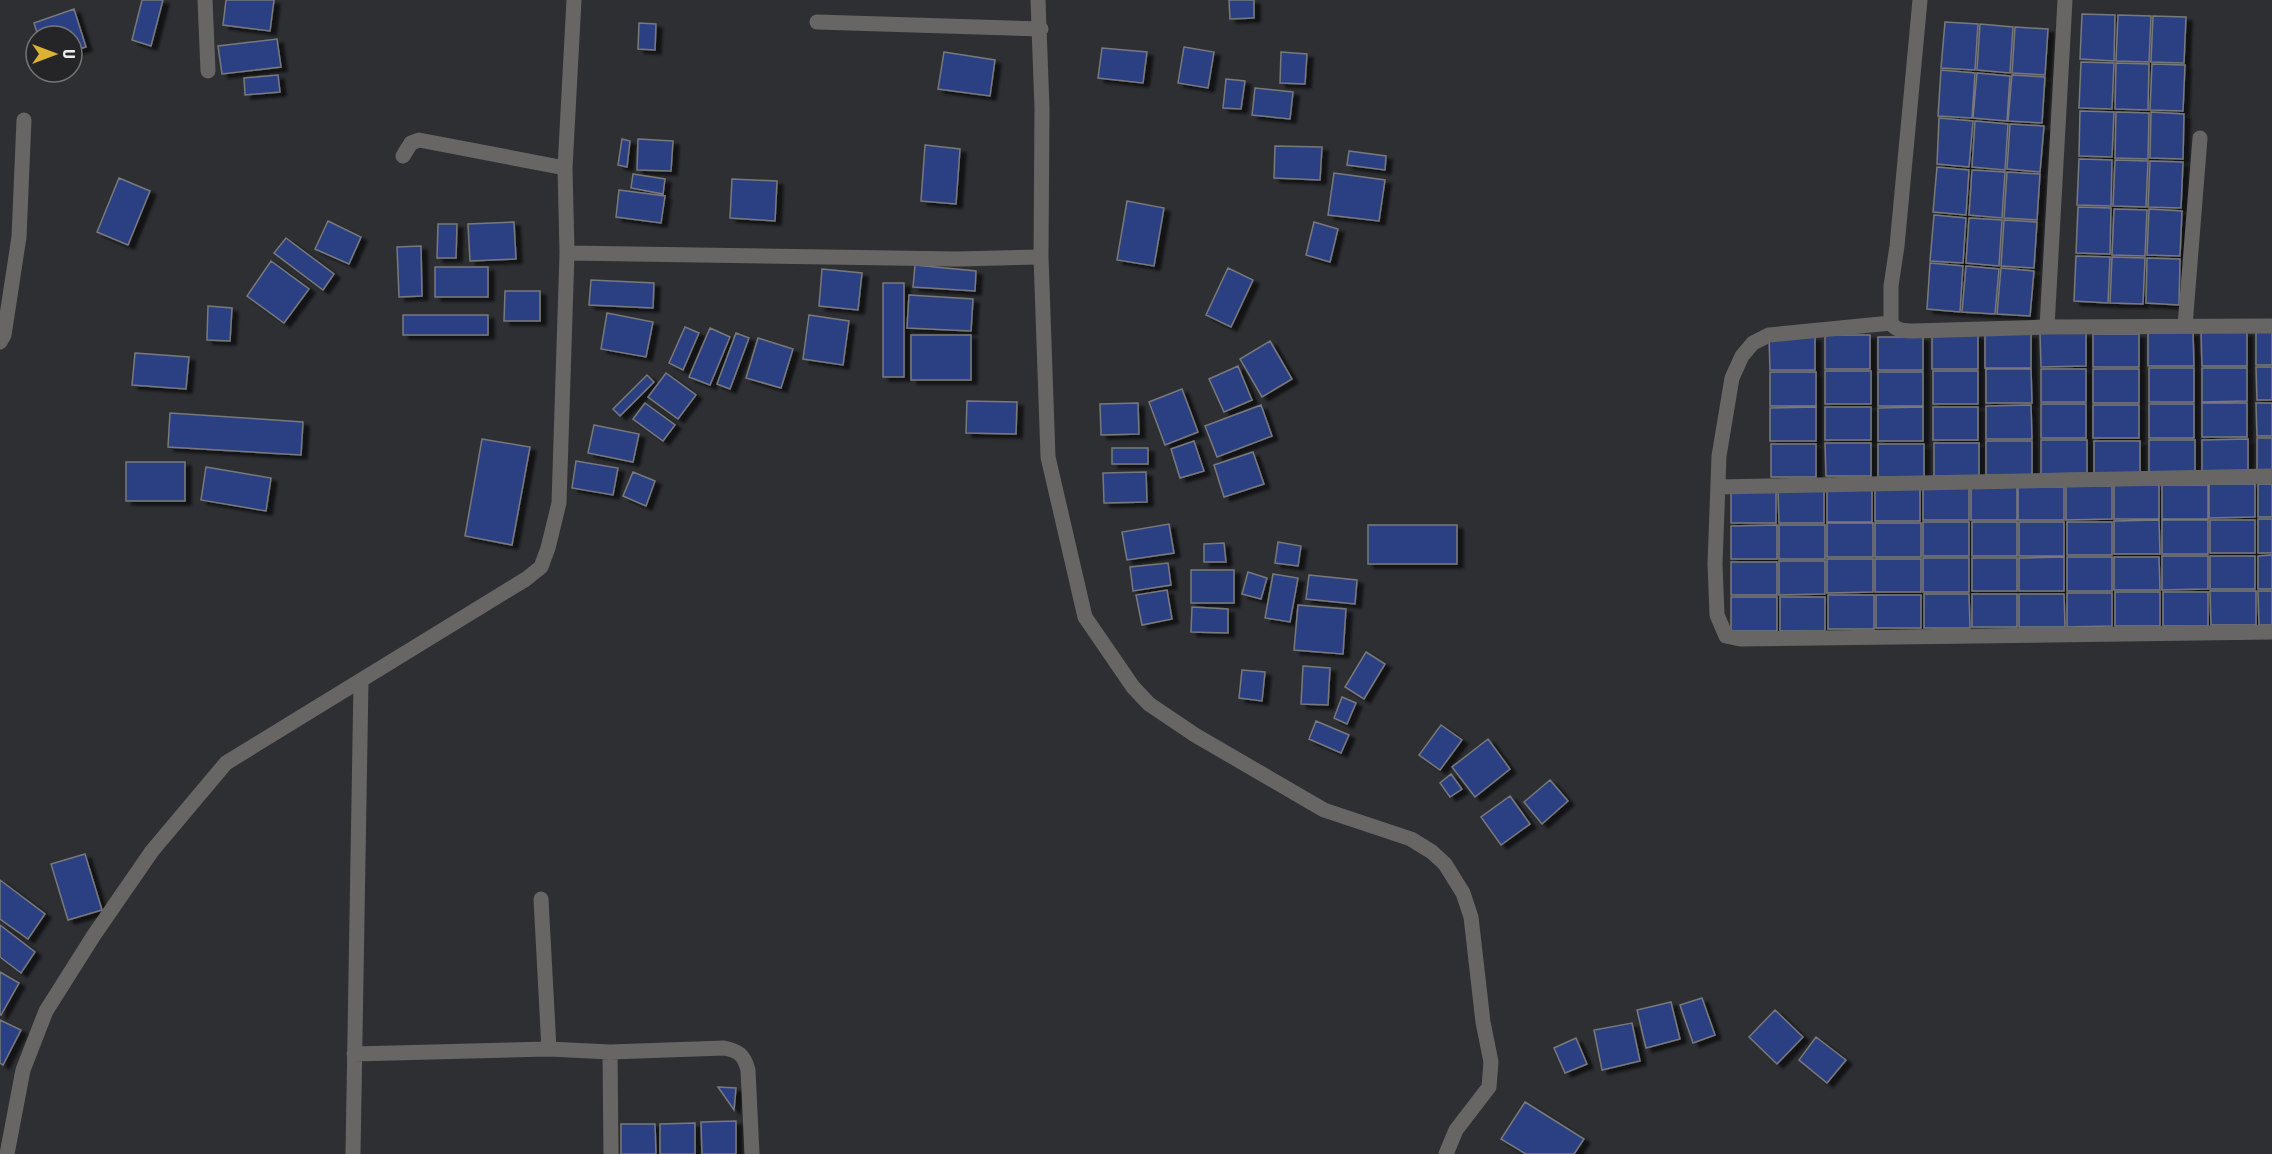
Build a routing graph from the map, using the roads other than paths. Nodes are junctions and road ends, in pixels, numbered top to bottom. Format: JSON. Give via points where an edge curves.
{"nodes":[{"id":1,"x":205,"y":0,"type":"edge"},
{"id":2,"x":574,"y":0,"type":"edge"},
{"id":3,"x":1038,"y":0,"type":"edge"},
{"id":4,"x":1920,"y":0,"type":"edge"},
{"id":5,"x":2065,"y":0,"type":"edge"},
{"id":6,"x":816,"y":22,"type":"dead end"},
{"id":7,"x":1041,"y":28,"type":"junction"},
{"id":8,"x":208,"y":71,"type":"dead end"},
{"id":9,"x":24,"y":120,"type":"dead end"},
{"id":10,"x":2200,"y":138,"type":"dead end"},
{"id":11,"x":403,"y":156,"type":"dead end"},
{"id":12,"x":565,"y":168,"type":"junction"},
{"id":13,"x":567,"y":253,"type":"junction"},
{"id":14,"x":1041,"y":257,"type":"junction"},
{"id":15,"x":1891,"y":323,"type":"junction"},
{"id":16,"x":2185,"y":326,"type":"junction"},
{"id":17,"x":2272,"y":326,"type":"edge"},
{"id":18,"x":2047,"y":327,"type":"junction"},
{"id":19,"x":0,"y":342,"type":"edge"},
{"id":20,"x":2272,"y":476,"type":"edge"},
{"id":21,"x":1718,"y":487,"type":"junction"},
{"id":22,"x":2272,"y":632,"type":"edge"},
{"id":23,"x":361,"y":681,"type":"junction"},
{"id":24,"x":541,"y":899,"type":"dead end"},
{"id":25,"x":549,"y":1049,"type":"junction"},
{"id":26,"x":610,"y":1052,"type":"junction"},
{"id":27,"x":354,"y":1054,"type":"junction"},
{"id":28,"x":7,"y":1154,"type":"edge"},
{"id":29,"x":352,"y":1154,"type":"edge"},
{"id":30,"x":611,"y":1154,"type":"edge"},
{"id":31,"x":752,"y":1154,"type":"edge"},
{"id":32,"x":1446,"y":1154,"type":"edge"}],
"edges":[{"from":1,"to":8,"type":"street"},
{"from":2,"to":12,"type":"street"},
{"from":3,"to":7,"type":"street"},
{"from":4,"to":15,"type":"street","via":[[1891,286]]},
{"from":5,"to":18,"type":"street"},
{"from":6,"to":7,"type":"street"},
{"from":7,"to":14,"type":"street"},
{"from":9,"to":19,"type":"street","via":[[19,237]]},
{"from":10,"to":16,"type":"street"},
{"from":11,"to":12,"type":"street","via":[[411,143],[419,140]]},
{"from":12,"to":13,"type":"street"},
{"from":13,"to":14,"type":"street"},
{"from":13,"to":23,"type":"street","via":[[559,503],[541,567]]},
{"from":14,"to":32,"type":"street","via":[[1048,457],[1085,617],[1149,704],[1324,810],[1411,839],[1446,864],[1463,893],[1471,917],[1491,1062],[1489,1087],[1456,1130]]},
{"from":15,"to":18,"type":"street","via":[[1904,331]]},
{"from":15,"to":21,"type":"street","via":[[1769,335],[1753,343],[1732,378]]},
{"from":16,"to":17,"type":"street"},
{"from":16,"to":18,"type":"street"},
{"from":20,"to":21,"type":"street"},
{"from":21,"to":22,"type":"street","via":[[1717,615],[1721,628],[1731,638]]},
{"from":23,"to":27,"type":"street"},
{"from":23,"to":28,"type":"street","via":[[226,763],[152,851],[46,1011],[24,1070]]},
{"from":24,"to":25,"type":"street"},
{"from":25,"to":26,"type":"street"},
{"from":25,"to":27,"type":"street"},
{"from":26,"to":30,"type":"street"},
{"from":26,"to":31,"type":"street","via":[[724,1048],[738,1051],[748,1070]]},
{"from":27,"to":29,"type":"street"}]}
